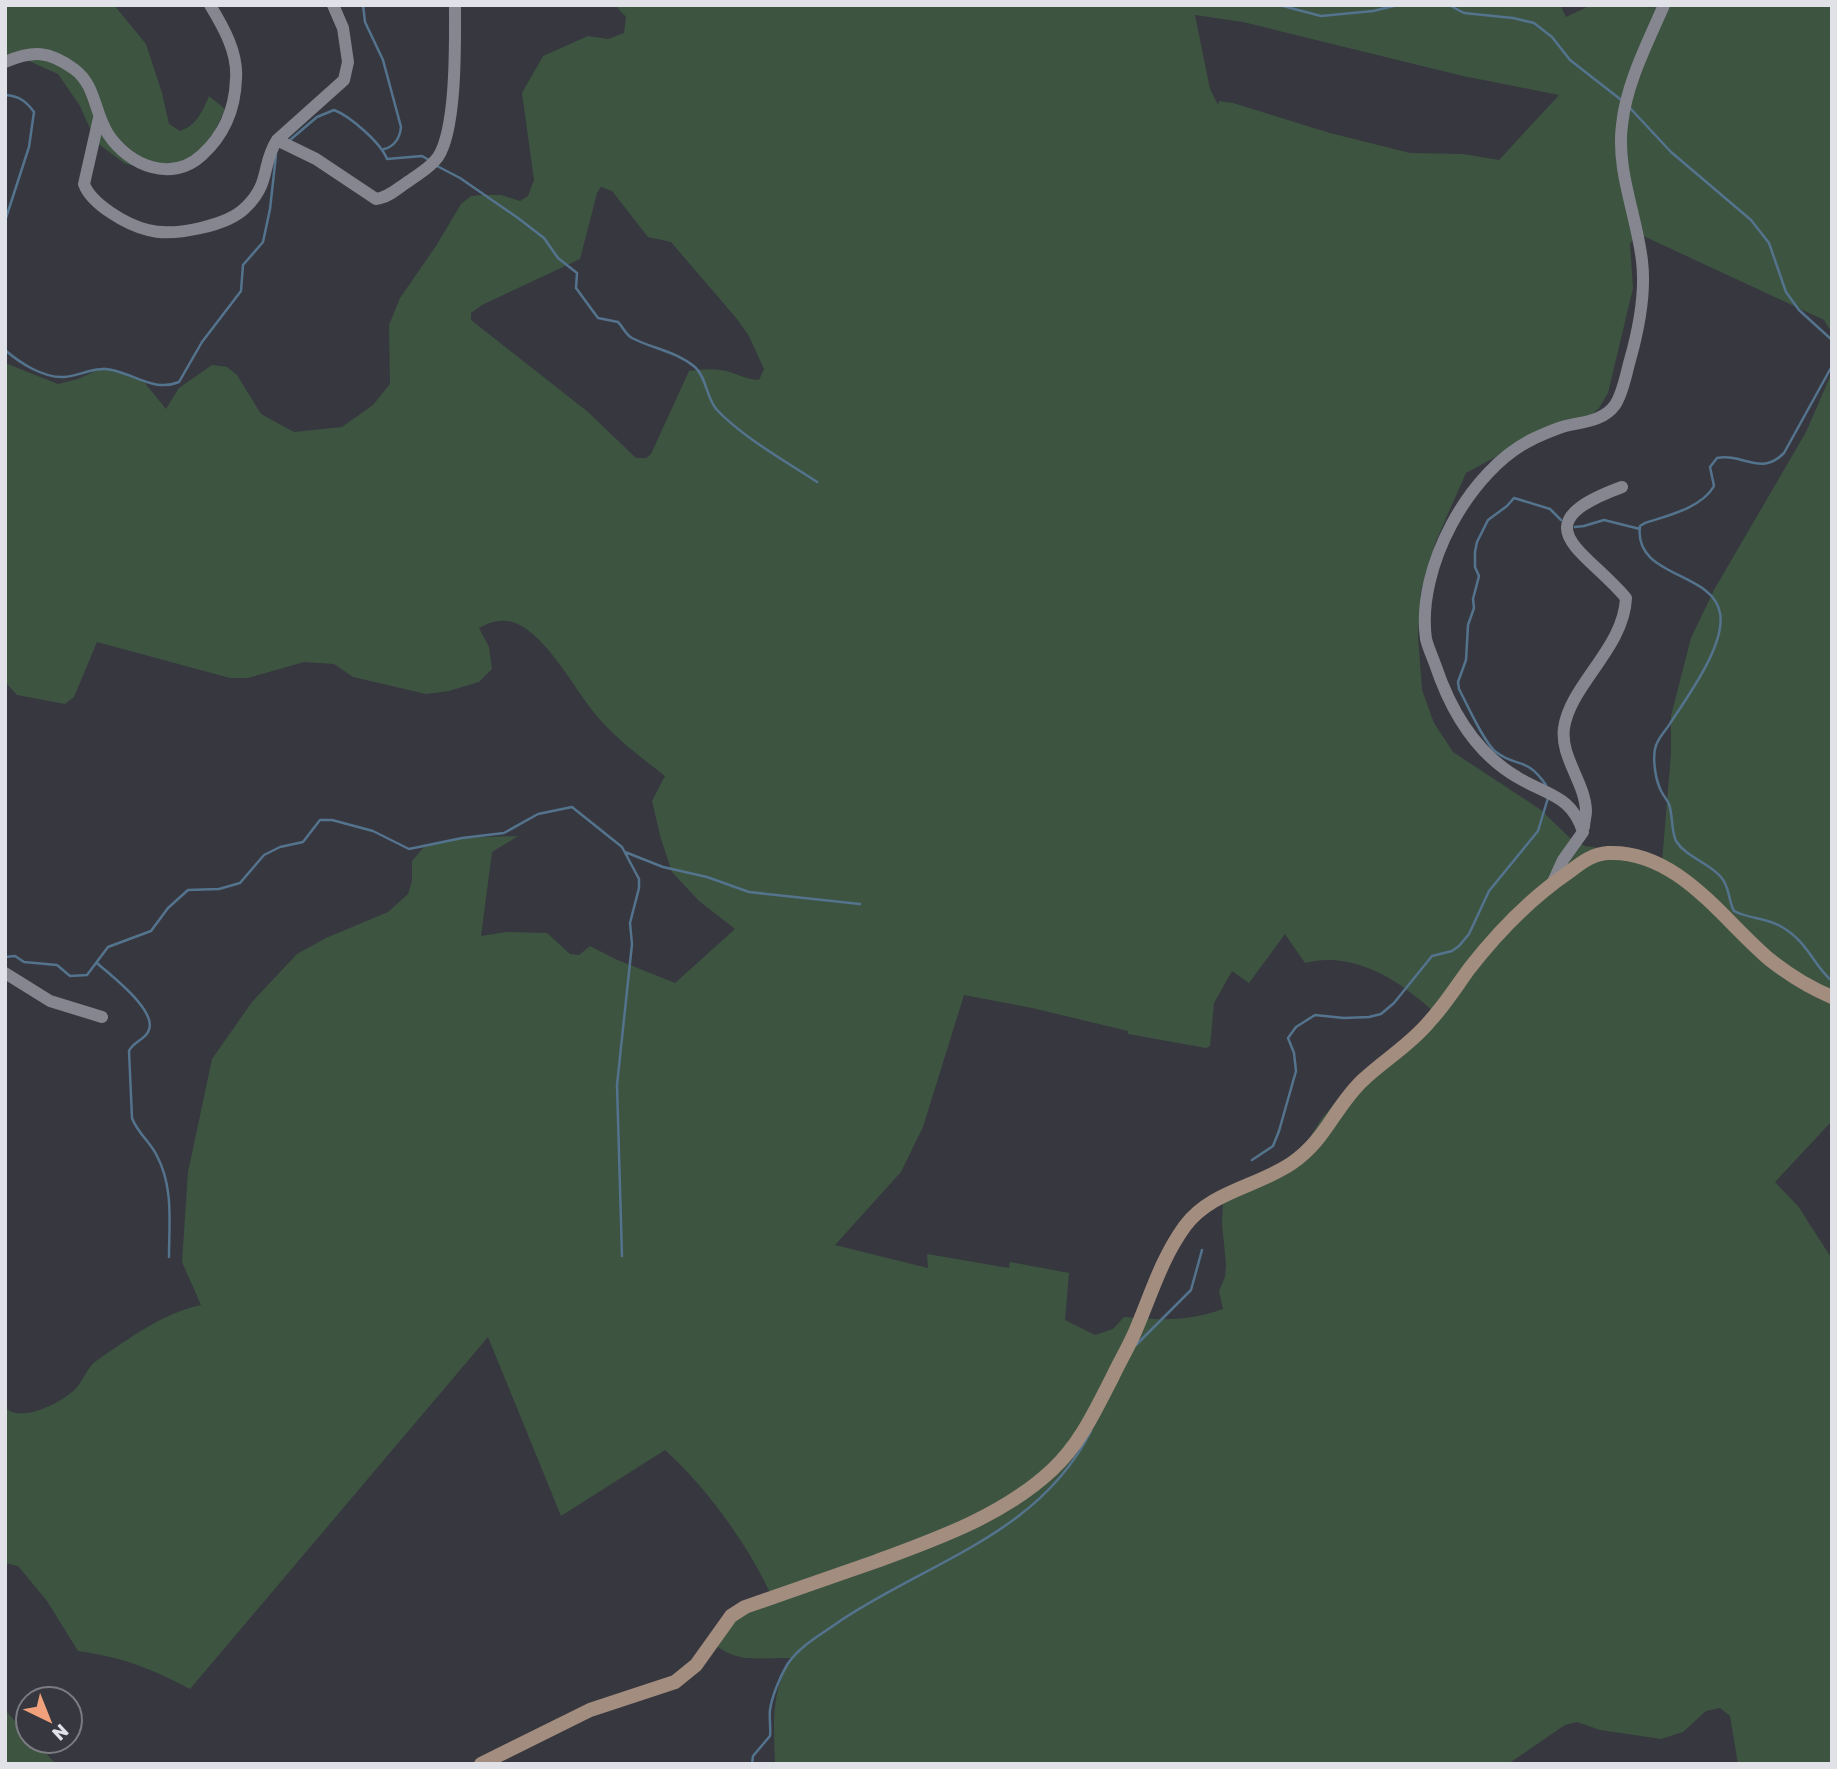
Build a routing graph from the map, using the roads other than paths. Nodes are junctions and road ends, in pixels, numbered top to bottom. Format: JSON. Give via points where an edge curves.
{"nodes":[{"id":1,"x":211,"y":5,"type":"edge"},
{"id":2,"x":333,"y":5,"type":"edge"},
{"id":3,"x":455,"y":5,"type":"edge"},
{"id":4,"x":1664,"y":5,"type":"edge"},
{"id":5,"x":5,"y":62,"type":"edge"},
{"id":6,"x":99,"y":118,"type":"junction"},
{"id":7,"x":277,"y":140,"type":"junction"},
{"id":8,"x":1622,"y":487,"type":"dead end"},
{"id":9,"x":1583,"y":832,"type":"junction"},
{"id":10,"x":1553,"y":882,"type":"junction"},
{"id":11,"x":5,"y":973,"type":"edge"},
{"id":12,"x":1832,"y":997,"type":"edge"},
{"id":13,"x":102,"y":1017,"type":"dead end"},
{"id":14,"x":481,"y":1764,"type":"edge"}],
"edges":[{"from":1,"to":6,"type":"street","via":[[233,50],[237,71],[227,122],[208,150],[188,167],[160,170],[122,150]]},
{"from":2,"to":7,"type":"street","via":[[343,28],[348,62],[344,80]]},
{"from":3,"to":7,"type":"street","via":[[456,51],[446,132],[441,151],[427,169],[376,199],[316,159]]},
{"from":4,"to":9,"type":"street","via":[[1636,74],[1622,125],[1643,295],[1637,335],[1616,404],[1595,419],[1530,440],[1497,464],[1471,493],[1440,547],[1427,597],[1426,639],[1461,723],[1476,743],[1516,777],[1569,805]]},
{"from":5,"to":6,"type":"street","via":[[40,53],[61,61],[87,81]]},
{"from":6,"to":7,"type":"street","via":[[85,174],[87,192],[108,210],[148,230],[183,230],[239,214],[264,181],[267,159]]},
{"from":8,"to":9,"type":"street","via":[[1581,506],[1569,518],[1566,533],[1574,547],[1626,598],[1626,611],[1602,661],[1570,707],[1564,726],[1563,742],[1586,811]]},
{"from":9,"to":10,"type":"street"},
{"from":10,"to":12,"type":"street","via":[[1592,856],[1605,853],[1664,867],[1689,883],[1785,971]]},
{"from":10,"to":14,"type":"street","via":[[1492,942],[1428,1024],[1351,1093],[1306,1153],[1268,1177],[1208,1203],[1192,1218],[1160,1267],[1135,1334],[1093,1415],[1066,1456],[1043,1478],[949,1533],[745,1607],[731,1616],[696,1665],[674,1682],[590,1710]]},
{"from":11,"to":13,"type":"street","via":[[50,1002]]}]}
